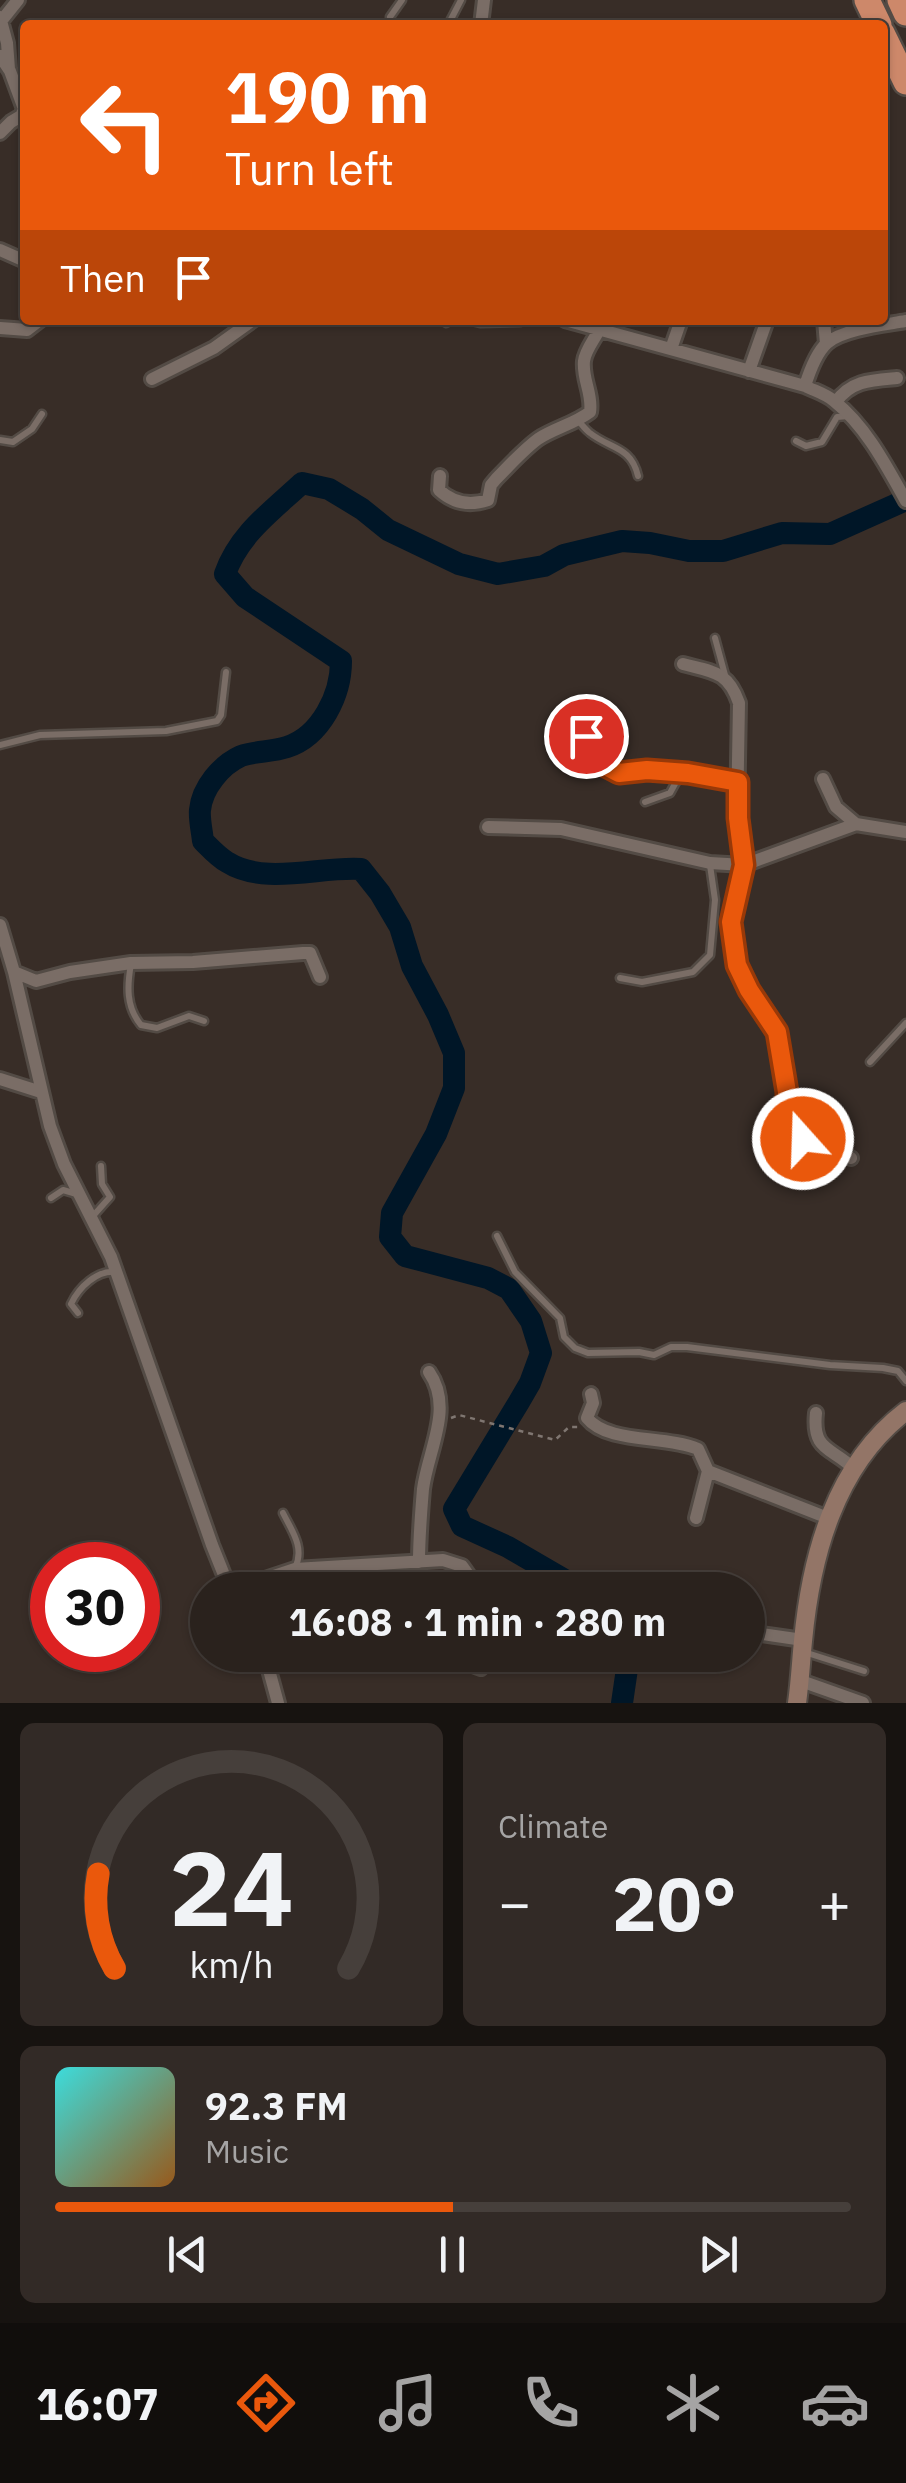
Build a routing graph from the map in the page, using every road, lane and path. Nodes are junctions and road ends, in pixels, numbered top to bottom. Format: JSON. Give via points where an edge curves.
{"nodes":[{"id":1,"x":18,"y":0,"type":"edge"},
{"id":2,"x":402,"y":0,"type":"edge"},
{"id":3,"x":900,"y":0,"type":"edge"},
{"id":4,"x":906,"y":13,"type":"edge"},
{"id":5,"x":390,"y":17,"type":"dead end"},
{"id":6,"x":1,"y":18,"type":"edge"},
{"id":7,"x":888,"y":45,"type":"edge"},
{"id":8,"x":0,"y":56,"type":"edge"},
{"id":9,"x":10,"y":72,"type":"junction"},
{"id":10,"x":906,"y":82,"type":"edge"},
{"id":11,"x":20,"y":99,"type":"edge"},
{"id":12,"x":20,"y":118,"type":"edge"},
{"id":13,"x":0,"y":133,"type":"edge"},
{"id":14,"x":34,"y":325,"type":"edge"},
{"id":15,"x":246,"y":325,"type":"edge"},
{"id":16,"x":679,"y":325,"type":"edge"},
{"id":17,"x":765,"y":325,"type":"edge"},
{"id":18,"x":824,"y":325,"type":"edge"},
{"id":19,"x":885,"y":325,"type":"edge"},
{"id":20,"x":591,"y":326,"type":"edge"},
{"id":21,"x":0,"y":328,"type":"edge"},
{"id":22,"x":826,"y":344,"type":"junction"},
{"id":23,"x":672,"y":349,"type":"junction"},
{"id":24,"x":749,"y":371,"type":"junction"},
{"id":25,"x":897,"y":378,"type":"dead end"},
{"id":26,"x":152,"y":379,"type":"dead end"},
{"id":27,"x":805,"y":386,"type":"junction"},
{"id":28,"x":836,"y":402,"type":"junction"},
{"id":29,"x":42,"y":414,"type":"dead end"},
{"id":30,"x":849,"y":416,"type":"junction"},
{"id":31,"x":579,"y":421,"type":"junction"},
{"id":32,"x":0,"y":440,"type":"edge"},
{"id":33,"x":796,"y":441,"type":"dead end"},
{"id":34,"x":440,"y":476,"type":"dead end"},
{"id":35,"x":638,"y":476,"type":"dead end"},
{"id":36,"x":906,"y":501,"type":"edge"},
{"id":37,"x":716,"y":638,"type":"dead end"},
{"id":38,"x":683,"y":664,"type":"dead end"},
{"id":39,"x":226,"y":672,"type":"dead end"},
{"id":40,"x":725,"y":676,"type":"junction"},
{"id":41,"x":576,"y":715,"type":"dead end"},
{"id":42,"x":0,"y":746,"type":"edge"},
{"id":43,"x":688,"y":773,"type":"junction"},
{"id":44,"x":822,"y":780,"type":"dead end"},
{"id":45,"x":738,"y":782,"type":"junction"},
{"id":46,"x":645,"y":802,"type":"dead end"},
{"id":47,"x":856,"y":824,"type":"junction"},
{"id":48,"x":488,"y":827,"type":"dead end"},
{"id":49,"x":906,"y":832,"type":"edge"},
{"id":50,"x":710,"y":864,"type":"junction"},
{"id":51,"x":744,"y":865,"type":"junction"},
{"id":52,"x":0,"y":925,"type":"edge"},
{"id":53,"x":131,"y":963,"type":"junction"},
{"id":54,"x":14,"y":972,"type":"junction"},
{"id":55,"x":320,"y":977,"type":"dead end"},
{"id":56,"x":620,"y":978,"type":"dead end"},
{"id":57,"x":204,"y":1020,"type":"dead end"},
{"id":58,"x":906,"y":1022,"type":"edge"},
{"id":59,"x":870,"y":1062,"type":"dead end"},
{"id":60,"x":0,"y":1079,"type":"edge"},
{"id":61,"x":41,"y":1092,"type":"junction"},
{"id":62,"x":851,"y":1158,"type":"dead end"},
{"id":63,"x":101,"y":1166,"type":"dead end"},
{"id":64,"x":81,"y":1196,"type":"junction"},
{"id":65,"x":51,"y":1198,"type":"dead end"},
{"id":66,"x":92,"y":1216,"type":"junction"},
{"id":67,"x":496,"y":1236,"type":"dead end"},
{"id":68,"x":117,"y":1272,"type":"junction"},
{"id":69,"x":78,"y":1314,"type":"dead end"},
{"id":70,"x":428,"y":1372,"type":"dead end"},
{"id":71,"x":906,"y":1381,"type":"edge"},
{"id":72,"x":591,"y":1394,"type":"dead end"},
{"id":73,"x":906,"y":1411,"type":"edge"},
{"id":74,"x":816,"y":1414,"type":"dead end"},
{"id":75,"x":459,"y":1415,"type":"dead end"},
{"id":76,"x":592,"y":1425,"type":"junction"},
{"id":77,"x":853,"y":1468,"type":"junction"},
{"id":78,"x":708,"y":1471,"type":"junction"},
{"id":79,"x":283,"y":1513,"type":"dead end"},
{"id":80,"x":696,"y":1518,"type":"dead end"},
{"id":81,"x":828,"y":1518,"type":"junction"},
{"id":82,"x":419,"y":1562,"type":"junction"},
{"id":83,"x":295,"y":1569,"type":"junction"},
{"id":84,"x":223,"y":1572,"type":"edge"},
{"id":85,"x":286,"y":1572,"type":"edge"},
{"id":86,"x":466,"y":1572,"type":"edge"},
{"id":87,"x":765,"y":1636,"type":"edge"},
{"id":88,"x":803,"y":1646,"type":"junction"},
{"id":89,"x":864,"y":1671,"type":"dead end"},
{"id":90,"x":270,"y":1672,"type":"edge"},
{"id":91,"x":800,"y":1681,"type":"junction"},
{"id":92,"x":278,"y":1703,"type":"edge"},
{"id":93,"x":797,"y":1703,"type":"edge"},
{"id":94,"x":864,"y":1703,"type":"edge"}],
"edges":[{"from":1,"to":6,"type":"street"},
{"from":2,"to":5,"type":"lane"},
{"from":3,"to":4,"type":"highway"},
{"from":6,"to":9,"type":"street"},
{"from":7,"to":10,"type":"highway"},
{"from":8,"to":9,"type":"street"},
{"from":9,"to":11,"type":"street"},
{"from":12,"to":13,"type":"street"},
{"from":14,"to":21,"type":"street"},
{"from":15,"to":26,"type":"street"},
{"from":16,"to":23,"type":"street"},
{"from":17,"to":24,"type":"street"},
{"from":18,"to":22,"type":"street"},
{"from":19,"to":22,"type":"street"},
{"from":20,"to":23,"type":"street"},
{"from":20,"to":31,"type":"street","via":[[584,376],[592,400]]},
{"from":22,"to":27,"type":"street"},
{"from":23,"to":24,"type":"street"},
{"from":24,"to":27,"type":"street"},
{"from":25,"to":28,"type":"street","via":[[864,380]]},
{"from":27,"to":28,"type":"street"},
{"from":28,"to":30,"type":"street"},
{"from":29,"to":32,"type":"lane","via":[[12,442]]},
{"from":30,"to":33,"type":"lane","via":[[837,417],[822,442]]},
{"from":30,"to":36,"type":"street"},
{"from":31,"to":34,"type":"street","via":[[537,440],[496,479],[483,502],[449,500]]},
{"from":31,"to":35,"type":"lane","via":[[618,447]]},
{"from":37,"to":40,"type":"lane"},
{"from":38,"to":40,"type":"street"},
{"from":39,"to":42,"type":"lane","via":[[217,721],[166,731],[40,734]]},
{"from":40,"to":45,"type":"street","via":[[739,703]]},
{"from":41,"to":43,"type":"lane","via":[[594,760],[619,773]]},
{"from":43,"to":45,"type":"lane"},
{"from":43,"to":46,"type":"lane","via":[[670,793]]},
{"from":44,"to":47,"type":"street","via":[[836,807]]},
{"from":45,"to":51,"type":"street"},
{"from":47,"to":49,"type":"street"},
{"from":47,"to":51,"type":"street"},
{"from":48,"to":50,"type":"street","via":[[561,829]]},
{"from":50,"to":51,"type":"street"},
{"from":50,"to":56,"type":"lane","via":[[710,955],[693,972],[642,982]]},
{"from":51,"to":62,"type":"street","via":[[731,922],[737,965],[777,1032],[787,1112],[803,1139]]},
{"from":52,"to":54,"type":"street"},
{"from":53,"to":54,"type":"street","via":[[36,981]]},
{"from":53,"to":55,"type":"street","via":[[310,954]]},
{"from":53,"to":57,"type":"lane","via":[[130,1005],[142,1025],[157,1028],[189,1016]]},
{"from":54,"to":61,"type":"street"},
{"from":58,"to":59,"type":"lane"},
{"from":60,"to":61,"type":"street"},
{"from":61,"to":64,"type":"street"},
{"from":63,"to":66,"type":"lane","via":[[110,1198]]},
{"from":64,"to":65,"type":"lane","via":[[63,1190]]},
{"from":64,"to":66,"type":"street"},
{"from":66,"to":68,"type":"street"},
{"from":67,"to":71,"type":"lane","via":[[515,1272],[560,1318],[575,1348],[654,1355],[688,1346],[883,1368]]},
{"from":68,"to":69,"type":"lane","via":[[97,1275],[75,1296],[71,1304]]},
{"from":68,"to":84,"type":"street"},
{"from":70,"to":82,"type":"street","via":[[436,1382],[440,1422],[424,1488]]},
{"from":72,"to":76,"type":"street","via":[[586,1418]]},
{"from":73,"to":77,"type":"street"},
{"from":74,"to":77,"type":"street","via":[[820,1445]]},
{"from":75,"to":76,"type":"path","via":[[555,1440],[569,1427]]},
{"from":76,"to":78,"type":"street","via":[[618,1436],[698,1448]]},
{"from":77,"to":81,"type":"street"},
{"from":78,"to":80,"type":"street"},
{"from":78,"to":81,"type":"street"},
{"from":79,"to":83,"type":"lane","via":[[300,1548]]},
{"from":81,"to":88,"type":"street"},
{"from":82,"to":83,"type":"street"},
{"from":82,"to":86,"type":"street","via":[[443,1560]]},
{"from":83,"to":85,"type":"street"},
{"from":87,"to":88,"type":"street"},
{"from":88,"to":89,"type":"lane"},
{"from":88,"to":91,"type":"street"},
{"from":90,"to":92,"type":"street"},
{"from":91,"to":93,"type":"street"},
{"from":91,"to":94,"type":"street"}]}
